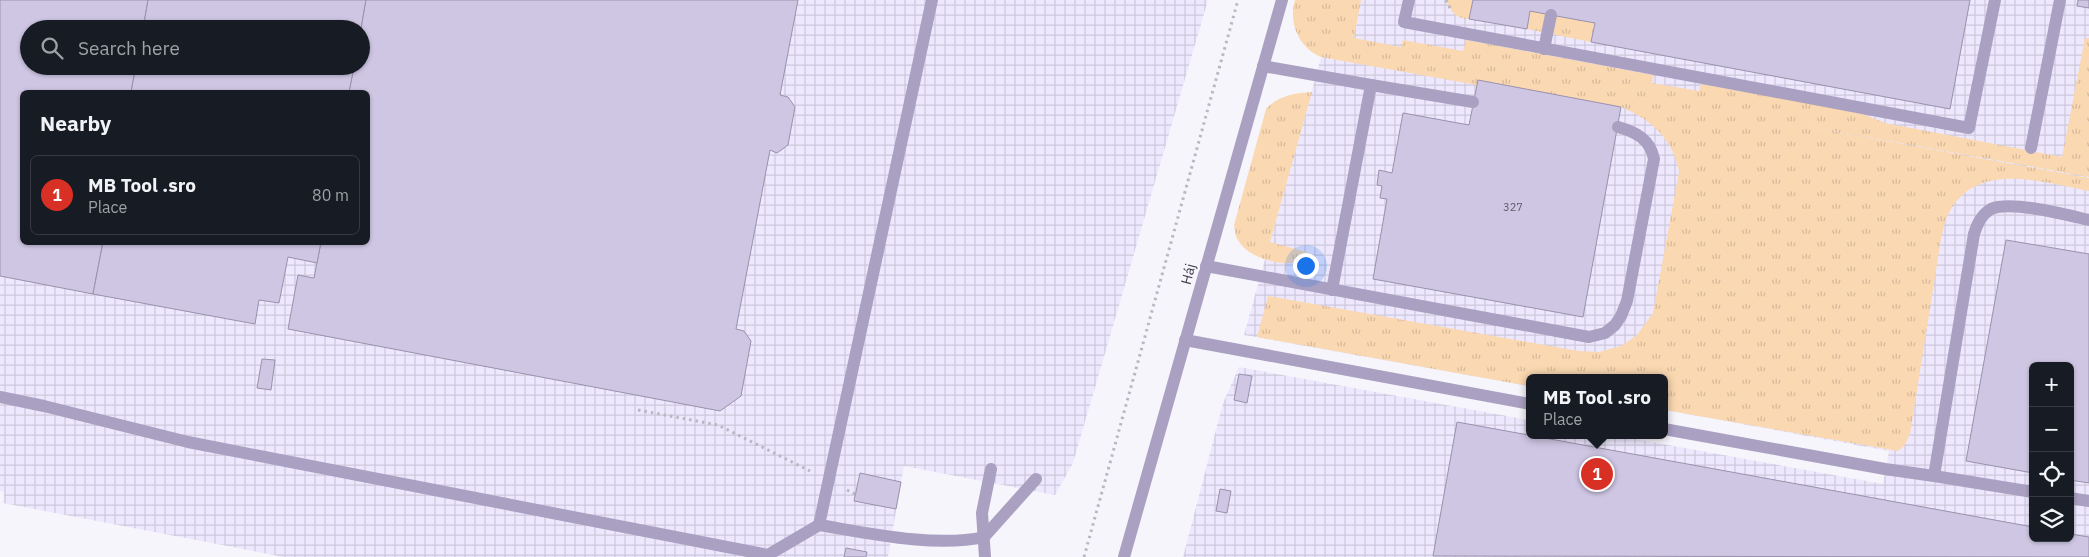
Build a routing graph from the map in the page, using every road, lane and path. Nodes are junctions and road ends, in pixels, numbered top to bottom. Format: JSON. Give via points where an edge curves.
{"nodes":[{"id":1,"x":932,"y":0,"type":"edge"},
{"id":2,"x":1238,"y":0,"type":"edge"},
{"id":3,"x":1282,"y":0,"type":"edge"},
{"id":4,"x":1408,"y":0,"type":"edge"},
{"id":5,"x":1995,"y":0,"type":"edge"},
{"id":6,"x":2060,"y":0,"type":"edge"},
{"id":7,"x":1551,"y":15,"type":"dead end"},
{"id":8,"x":1544,"y":49,"type":"junction"},
{"id":9,"x":1263,"y":66,"type":"junction"},
{"id":10,"x":1371,"y":85,"type":"junction"},
{"id":11,"x":1474,"y":102,"type":"dead end"},
{"id":12,"x":1618,"y":128,"type":"dead end"},
{"id":13,"x":2031,"y":148,"type":"dead end"},
{"id":14,"x":2089,"y":220,"type":"edge"},
{"id":15,"x":1206,"y":266,"type":"junction"},
{"id":16,"x":1332,"y":290,"type":"junction"},
{"id":17,"x":1186,"y":340,"type":"junction"},
{"id":18,"x":0,"y":397,"type":"edge"},
{"id":19,"x":1526,"y":403,"type":"edge"},
{"id":20,"x":638,"y":410,"type":"dead end"},
{"id":21,"x":1668,"y":429,"type":"edge"},
{"id":22,"x":991,"y":469,"type":"dead end"},
{"id":23,"x":1934,"y":476,"type":"junction"},
{"id":24,"x":1036,"y":479,"type":"dead end"},
{"id":25,"x":828,"y":480,"type":"junction"},
{"id":26,"x":2029,"y":491,"type":"edge"},
{"id":27,"x":855,"y":494,"type":"dead end"},
{"id":28,"x":2074,"y":499,"type":"edge"},
{"id":29,"x":2089,"y":501,"type":"edge"},
{"id":30,"x":819,"y":525,"type":"junction"},
{"id":31,"x":984,"y":537,"type":"junction"},
{"id":32,"x":773,"y":556,"type":"edge"},
{"id":33,"x":985,"y":557,"type":"edge"},
{"id":34,"x":1084,"y":557,"type":"edge"},
{"id":35,"x":1124,"y":557,"type":"edge"}],
"edges":[{"from":1,"to":25,"type":"street"},
{"from":2,"to":34,"type":"path"},
{"from":3,"to":9,"type":"street","name":"Háj"},
{"from":4,"to":8,"type":"street","via":[[1404,22]]},
{"from":5,"to":8,"type":"street","via":[[1969,128]]},
{"from":6,"to":13,"type":"street"},
{"from":7,"to":8,"type":"street"},
{"from":9,"to":10,"type":"street"},
{"from":9,"to":15,"type":"street","name":"Háj"},
{"from":10,"to":11,"type":"street"},
{"from":10,"to":16,"type":"street"},
{"from":12,"to":16,"type":"street","via":[[1641,136],[1649,145],[1654,159],[1626,301],[1616,325],[1605,333],[1589,337]]},
{"from":14,"to":23,"type":"street","via":[[2009,206],[1990,210],[1980,220],[1974,234]]},
{"from":15,"to":16,"type":"street"},
{"from":15,"to":17,"type":"street","name":"Háj"},
{"from":17,"to":19,"type":"street"},
{"from":17,"to":35,"type":"street","name":"Háj"},
{"from":18,"to":32,"type":"street","via":[[188,442]]},
{"from":20,"to":25,"type":"path","via":[[718,424]]},
{"from":21,"to":23,"type":"street"},
{"from":22,"to":31,"type":"street","via":[[982,513]]},
{"from":23,"to":26,"type":"street"},
{"from":24,"to":31,"type":"street"},
{"from":25,"to":27,"type":"path"},
{"from":25,"to":30,"type":"street"},
{"from":28,"to":29,"type":"street"},
{"from":30,"to":31,"type":"street","via":[[892,537],[956,540]]},
{"from":30,"to":32,"type":"street"},
{"from":31,"to":33,"type":"street"}]}
